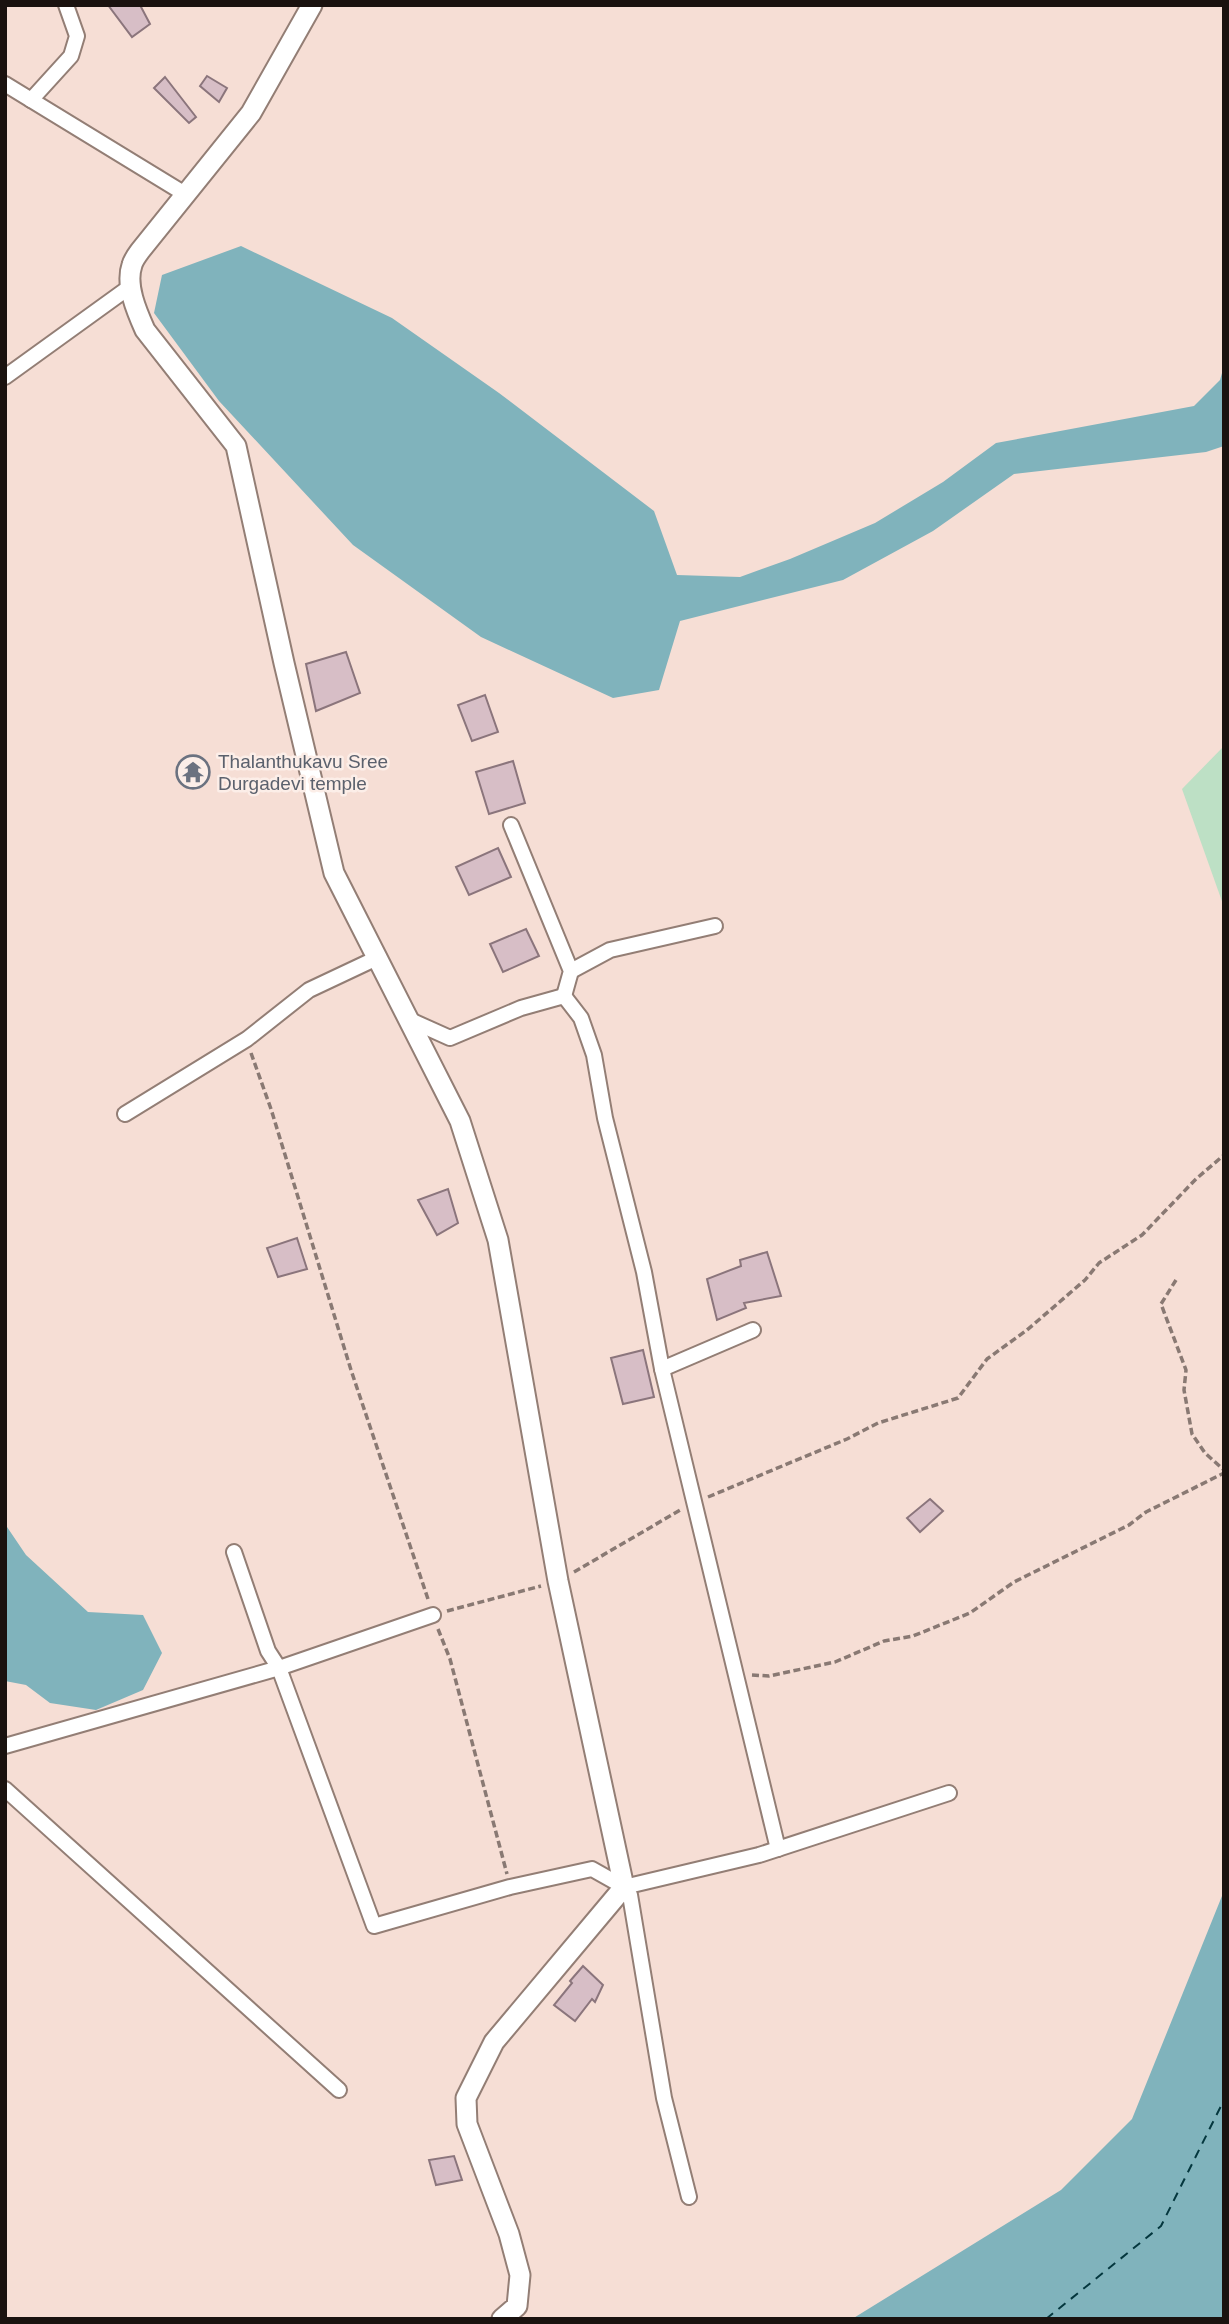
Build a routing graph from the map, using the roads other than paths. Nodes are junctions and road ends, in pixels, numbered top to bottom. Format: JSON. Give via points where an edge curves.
{"nodes":[{"id":1,"x":313,"y":5,"type":"edge"},
{"id":2,"x":71,"y":8,"type":"edge"},
{"id":3,"x":5,"y":84,"type":"edge"},
{"id":4,"x":31,"y":100,"type":"junction"},
{"id":5,"x":184,"y":194,"type":"junction"},
{"id":6,"x":131,"y":286,"type":"junction"},
{"id":7,"x":5,"y":377,"type":"edge"},
{"id":8,"x":511,"y":825,"type":"dead end"},
{"id":9,"x":715,"y":926,"type":"dead end"},
{"id":10,"x":379,"y":957,"type":"junction"},
{"id":11,"x":571,"y":971,"type":"junction"},
{"id":12,"x":564,"y":996,"type":"junction"},
{"id":13,"x":410,"y":1020,"type":"junction"},
{"id":14,"x":125,"y":1114,"type":"dead end"},
{"id":15,"x":753,"y":1330,"type":"dead end"},
{"id":16,"x":662,"y":1369,"type":"junction"},
{"id":17,"x":234,"y":1552,"type":"dead end"},
{"id":18,"x":433,"y":1615,"type":"road end"},
{"id":19,"x":279,"y":1668,"type":"junction"},
{"id":20,"x":5,"y":1746,"type":"edge"},
{"id":21,"x":5,"y":1789,"type":"edge"},
{"id":22,"x":949,"y":1793,"type":"dead end"},
{"id":23,"x":778,"y":1849,"type":"junction"},
{"id":24,"x":624,"y":1887,"type":"junction"},
{"id":25,"x":339,"y":2090,"type":"dead end"},
{"id":26,"x":689,"y":2197,"type":"dead end"},
{"id":27,"x":502,"y":2319,"type":"edge"}],
"edges":[{"from":1,"to":5,"type":"main road","via":[[251,113]]},
{"from":2,"to":4,"type":"street","via":[[78,36],[71,55]]},
{"from":3,"to":4,"type":"street"},
{"from":4,"to":5,"type":"street"},
{"from":5,"to":6,"type":"main road","via":[[140,251],[131,267]]},
{"from":6,"to":7,"type":"street"},
{"from":6,"to":10,"type":"main road","via":[[145,330],[236,446],[334,873]]},
{"from":8,"to":11,"type":"street"},
{"from":9,"to":11,"type":"street","via":[[610,950]]},
{"from":10,"to":13,"type":"main road"},
{"from":10,"to":14,"type":"street","via":[[309,990],[247,1040]]},
{"from":11,"to":12,"type":"street"},
{"from":12,"to":13,"type":"street","via":[[521,1008],[450,1038]]},
{"from":12,"to":16,"type":"street","via":[[581,1018],[594,1055]]},
{"from":13,"to":24,"type":"main road","via":[[460,1121],[498,1240],[558,1581]]},
{"from":15,"to":16,"type":"street"},
{"from":16,"to":23,"type":"street"},
{"from":17,"to":19,"type":"street","via":[[268,1651]]},
{"from":18,"to":19,"type":"street"},
{"from":19,"to":20,"type":"street"},
{"from":19,"to":24,"type":"street","via":[[374,1926],[592,1869]]},
{"from":21,"to":25,"type":"street"},
{"from":22,"to":23,"type":"street"},
{"from":23,"to":24,"type":"street"},
{"from":24,"to":26,"type":"street","via":[[631,1895],[664,2098]]},
{"from":24,"to":27,"type":"main road","via":[[494,2042],[466,2098],[467,2124],[520,2275],[517,2306]]}]}
